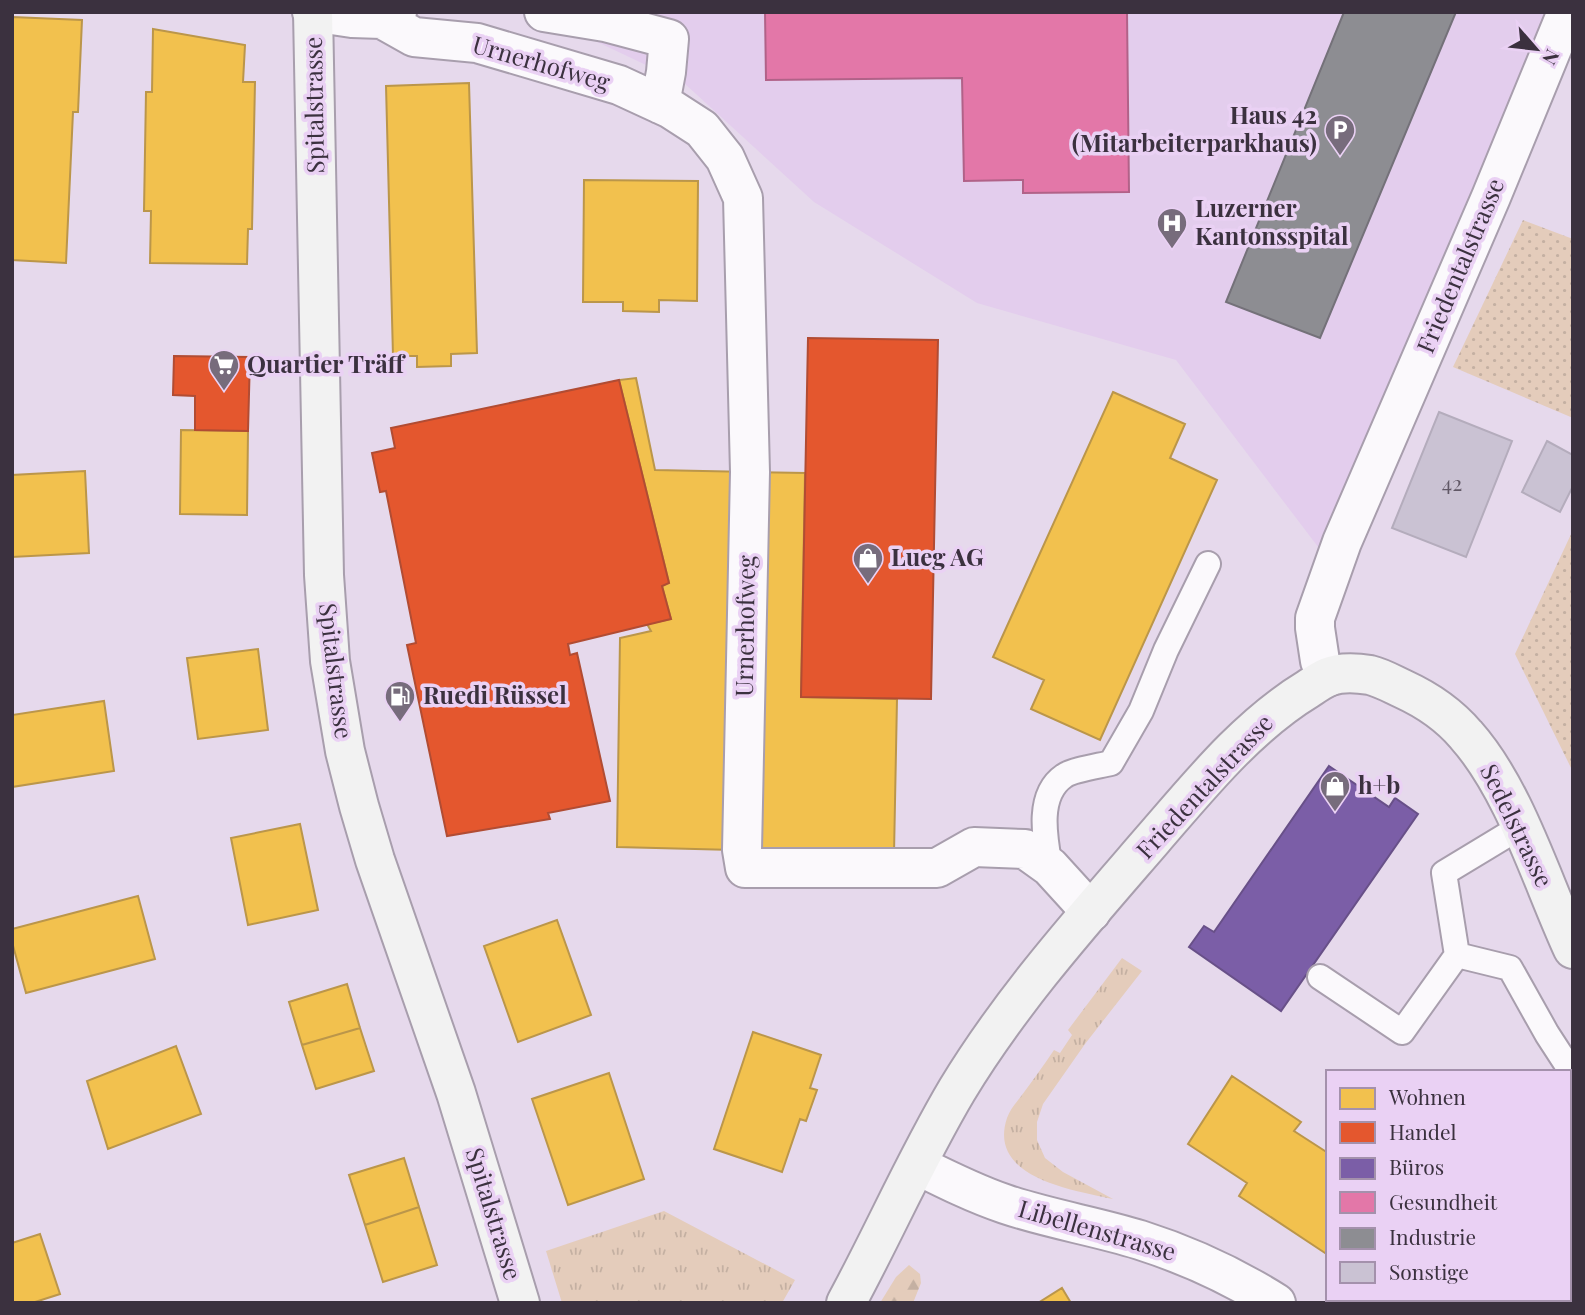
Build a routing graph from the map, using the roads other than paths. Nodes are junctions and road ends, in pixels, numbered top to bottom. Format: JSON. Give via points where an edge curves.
{"nodes":[{"id":1,"x":313,"y":12,"type":"edge"},
{"id":2,"x":544,"y":12,"type":"edge"},
{"id":3,"x":1567,"y":12,"type":"edge"},
{"id":4,"x":389,"y":16,"type":"edge"},
{"id":5,"x":660,"y":103,"type":"junction"},
{"id":6,"x":1208,"y":564,"type":"dead end"},
{"id":7,"x":1328,"y":677,"type":"junction"},
{"id":8,"x":1520,"y":827,"type":"junction"},
{"id":9,"x":1050,"y":867,"type":"junction"},
{"id":10,"x":1091,"y":912,"type":"junction"},
{"id":11,"x":1573,"y":949,"type":"edge"},
{"id":12,"x":1457,"y":955,"type":"junction"},
{"id":13,"x":1320,"y":977,"type":"dead end"},
{"id":14,"x":1570,"y":1070,"type":"edge"},
{"id":15,"x":917,"y":1165,"type":"junction"},
{"id":16,"x":520,"y":1303,"type":"edge"},
{"id":17,"x":846,"y":1303,"type":"edge"},
{"id":18,"x":1276,"y":1303,"type":"edge"}],
"edges":[{"from":1,"to":4,"type":"street","name":"Urnerhofweg","via":[[352,18]]},
{"from":1,"to":16,"type":"main road","name":"Spitalstrasse","via":[[324,575],[336,700],[375,860],[456,1093]]},
{"from":2,"to":5,"type":"street","name":"Urnerhofweg","via":[[669,39]]},
{"from":3,"to":7,"type":"street","name":"Friedentalstrasse","via":[[1342,542],[1315,618],[1320,661]]},
{"from":4,"to":5,"type":"street","name":"Urnerhofweg","via":[[414,37],[477,43],[619,85]]},
{"from":5,"to":9,"type":"street","name":"Urnerhofweg","via":[[702,129],[725,158],[743,198],[750,472],[741,850],[745,868],[937,868],[974,847],[1025,849]]},
{"from":6,"to":9,"type":"lane","via":[[1141,711],[1111,763],[1065,774],[1054,784],[1045,803]]},
{"from":7,"to":8,"type":"main road","name":"Sedelstrasse","via":[[1367,675],[1384,680],[1440,710],[1467,736],[1494,773]]},
{"from":7,"to":10,"type":"main road","name":"Friedentalstrasse","via":[[1254,729]]},
{"from":8,"to":11,"type":"main road","name":"Sedelstrasse"},
{"from":8,"to":12,"type":"lane","via":[[1444,873]]},
{"from":9,"to":10,"type":"street"},
{"from":10,"to":15,"type":"main road","name":"Friedentalstrasse","via":[[980,1054]]},
{"from":12,"to":13,"type":"lane","via":[[1402,1032]]},
{"from":12,"to":14,"type":"lane","via":[[1510,968]]},
{"from":15,"to":17,"type":"main road","name":"Friedentalstrasse"},
{"from":15,"to":18,"type":"street","name":"Libellenstrasse","via":[[1005,1204],[1181,1255]]}]}
